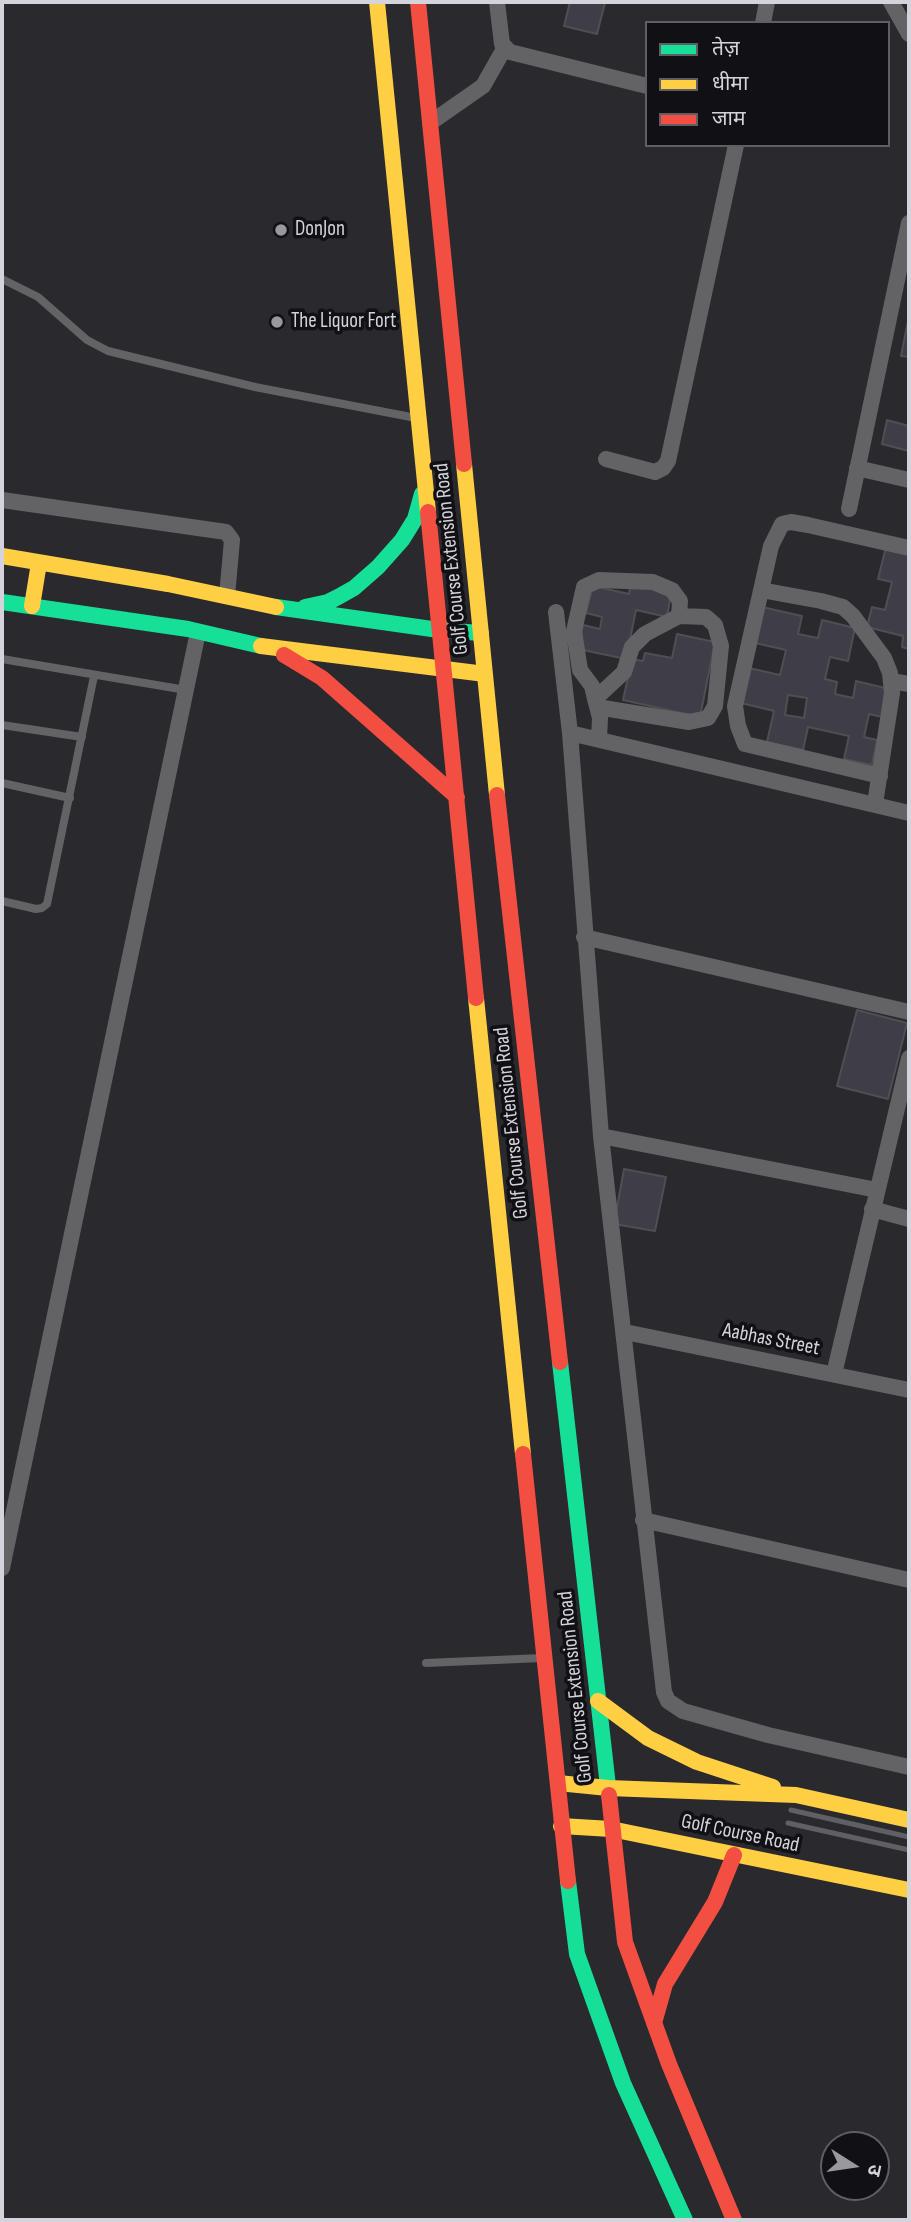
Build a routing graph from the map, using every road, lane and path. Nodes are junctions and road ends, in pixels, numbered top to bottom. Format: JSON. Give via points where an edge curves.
{"nodes":[{"id":1,"x":377,"y":2,"type":"edge"},
{"id":2,"x":418,"y":2,"type":"edge"},
{"id":3,"x":498,"y":2,"type":"edge"},
{"id":4,"x":767,"y":2,"type":"edge"},
{"id":5,"x":891,"y":2,"type":"edge"},
{"id":6,"x":763,"y":21,"type":"edge"},
{"id":7,"x":909,"y":34,"type":"edge"},
{"id":8,"x":505,"y":48,"type":"junction"},
{"id":9,"x":645,"y":86,"type":"edge"},
{"id":10,"x":430,"y":122,"type":"junction"},
{"id":11,"x":736,"y":147,"type":"edge"},
{"id":12,"x":909,"y":223,"type":"edge"},
{"id":13,"x":2,"y":279,"type":"edge"},
{"id":14,"x":419,"y":418,"type":"junction"},
{"id":15,"x":606,"y":459,"type":"dead end"},
{"id":16,"x":857,"y":468,"type":"junction"},
{"id":17,"x":909,"y":480,"type":"edge"},
{"id":18,"x":426,"y":483,"type":"junction"},
{"id":19,"x":2,"y":500,"type":"edge"},
{"id":20,"x":849,"y":509,"type":"dead end"},
{"id":21,"x":909,"y":548,"type":"edge"},
{"id":22,"x":2,"y":556,"type":"edge"},
{"id":23,"x":39,"y":563,"type":"junction"},
{"id":24,"x":761,"y":590,"type":"junction"},
{"id":25,"x":227,"y":596,"type":"junction"},
{"id":26,"x":2,"y":602,"type":"edge"},
{"id":27,"x":32,"y":606,"type":"junction"},
{"id":28,"x":295,"y":609,"type":"junction"},
{"id":29,"x":556,"y":612,"type":"dead end"},
{"id":30,"x":679,"y":616,"type":"junction"},
{"id":31,"x":439,"y":631,"type":"junction"},
{"id":32,"x":198,"y":632,"type":"junction"},
{"id":33,"x":481,"y":634,"type":"junction"},
{"id":34,"x":271,"y":649,"type":"junction"},
{"id":35,"x":2,"y":659,"type":"edge"},
{"id":36,"x":442,"y":669,"type":"junction"},
{"id":37,"x":485,"y":674,"type":"junction"},
{"id":38,"x":93,"y":676,"type":"junction"},
{"id":39,"x":891,"y":681,"type":"junction"},
{"id":40,"x":909,"y":684,"type":"edge"},
{"id":41,"x":186,"y":690,"type":"junction"},
{"id":42,"x":596,"y":703,"type":"junction"},
{"id":43,"x":2,"y":725,"type":"edge"},
{"id":44,"x":570,"y":733,"type":"junction"},
{"id":45,"x":82,"y":737,"type":"junction"},
{"id":46,"x":599,"y":739,"type":"junction"},
{"id":47,"x":880,"y":776,"type":"junction"},
{"id":48,"x":2,"y":783,"type":"edge"},
{"id":49,"x":457,"y":797,"type":"junction"},
{"id":50,"x":70,"y":798,"type":"junction"},
{"id":51,"x":875,"y":804,"type":"junction"},
{"id":52,"x":909,"y":813,"type":"edge"},
{"id":53,"x":2,"y":901,"type":"edge"},
{"id":54,"x":584,"y":937,"type":"junction"},
{"id":55,"x":909,"y":1012,"type":"edge"},
{"id":56,"x":909,"y":1058,"type":"edge"},
{"id":57,"x":601,"y":1136,"type":"junction"},
{"id":58,"x":877,"y":1190,"type":"junction"},
{"id":59,"x":872,"y":1209,"type":"junction"},
{"id":60,"x":909,"y":1219,"type":"edge"},
{"id":61,"x":625,"y":1332,"type":"junction"},
{"id":62,"x":834,"y":1374,"type":"junction"},
{"id":63,"x":909,"y":1390,"type":"edge"},
{"id":64,"x":643,"y":1520,"type":"junction"},
{"id":65,"x":2,"y":1568,"type":"edge"},
{"id":66,"x":909,"y":1580,"type":"edge"},
{"id":67,"x":545,"y":1658,"type":"junction"},
{"id":68,"x":426,"y":1663,"type":"dead end"},
{"id":69,"x":598,"y":1701,"type":"junction"},
{"id":70,"x":909,"y":1767,"type":"edge"},
{"id":71,"x":558,"y":1783,"type":"junction"},
{"id":72,"x":608,"y":1788,"type":"junction"},
{"id":73,"x":796,"y":1795,"type":"junction"},
{"id":74,"x":909,"y":1820,"type":"edge"},
{"id":75,"x":561,"y":1826,"type":"junction"},
{"id":76,"x":611,"y":1829,"type":"junction"},
{"id":77,"x":734,"y":1855,"type":"junction"},
{"id":78,"x":909,"y":1890,"type":"edge"},
{"id":79,"x":654,"y":2023,"type":"junction"},
{"id":80,"x":685,"y":2220,"type":"edge"},
{"id":81,"x":734,"y":2220,"type":"edge"}],
"edges":[{"from":1,"to":14,"type":"main road","name":"Golf Course Extension Road"},
{"from":2,"to":10,"type":"main road","name":"Golf Course Extension Road"},
{"from":3,"to":8,"type":"street"},
{"from":4,"to":6,"type":"street"},
{"from":5,"to":7,"type":"street"},
{"from":8,"to":9,"type":"street"},
{"from":8,"to":10,"type":"street","via":[[483,86]]},
{"from":10,"to":33,"type":"main road","name":"Golf Course Extension Road"},
{"from":11,"to":15,"type":"street","via":[[668,461],[655,471]]},
{"from":12,"to":16,"type":"street"},
{"from":13,"to":14,"type":"lane","via":[[38,297],[87,340],[108,351],[255,387]]},
{"from":14,"to":18,"type":"main road","name":"Golf Course Extension Road"},
{"from":16,"to":17,"type":"street"},
{"from":16,"to":20,"type":"street"},
{"from":18,"to":28,"type":"main road","via":[[415,519],[378,567],[328,602]]},
{"from":18,"to":31,"type":"main road","name":"Golf Course Extension Road"},
{"from":19,"to":25,"type":"street","via":[[226,532],[232,540]]},
{"from":21,"to":24,"type":"street","via":[[808,525],[782,524],[771,545]]},
{"from":22,"to":23,"type":"main road"},
{"from":23,"to":25,"type":"main road"},
{"from":23,"to":27,"type":"main road"},
{"from":24,"to":39,"type":"street","via":[[843,607],[884,658]]},
{"from":24,"to":47,"type":"street","via":[[735,706],[745,744]]},
{"from":25,"to":28,"type":"main road"},
{"from":26,"to":27,"type":"main road"},
{"from":27,"to":32,"type":"main road"},
{"from":28,"to":31,"type":"main road"},
{"from":29,"to":44,"type":"street"},
{"from":30,"to":42,"type":"street","via":[[645,634],[632,647],[624,672]]},
{"from":30,"to":42,"type":"street","via":[[680,601],[672,590],[653,582],[599,580],[584,587],[574,631],[580,670],[592,685]]},
{"from":30,"to":42,"type":"street","via":[[706,617],[715,625],[721,646],[715,706],[708,718],[690,722]]},
{"from":31,"to":33,"type":"main road"},
{"from":31,"to":36,"type":"main road","name":"Golf Course Extension Road"},
{"from":32,"to":34,"type":"main road"},
{"from":32,"to":41,"type":"street"},
{"from":33,"to":37,"type":"main road","name":"Golf Course Extension Road"},
{"from":34,"to":36,"type":"main road"},
{"from":34,"to":49,"type":"main road","via":[[323,678]]},
{"from":35,"to":38,"type":"lane"},
{"from":36,"to":37,"type":"main road"},
{"from":36,"to":49,"type":"main road","name":"Golf Course Extension Road"},
{"from":37,"to":69,"type":"main road","name":"Golf Course Extension Road"},
{"from":38,"to":41,"type":"lane"},
{"from":38,"to":45,"type":"lane"},
{"from":39,"to":40,"type":"street"},
{"from":39,"to":47,"type":"street"},
{"from":41,"to":65,"type":"street"},
{"from":42,"to":46,"type":"street"},
{"from":43,"to":45,"type":"lane"},
{"from":44,"to":46,"type":"street"},
{"from":44,"to":54,"type":"street"},
{"from":45,"to":50,"type":"lane"},
{"from":46,"to":51,"type":"street"},
{"from":47,"to":51,"type":"street"},
{"from":48,"to":50,"type":"lane"},
{"from":49,"to":67,"type":"main road","name":"Golf Course Extension Road"},
{"from":50,"to":53,"type":"lane","via":[[47,904],[36,909]]},
{"from":51,"to":52,"type":"street"},
{"from":54,"to":55,"type":"street"},
{"from":54,"to":57,"type":"street"},
{"from":56,"to":58,"type":"street"},
{"from":57,"to":58,"type":"street"},
{"from":57,"to":61,"type":"street"},
{"from":58,"to":59,"type":"street"},
{"from":59,"to":60,"type":"street"},
{"from":59,"to":62,"type":"street"},
{"from":61,"to":62,"type":"street","name":"Aabhas Street"},
{"from":61,"to":64,"type":"street"},
{"from":62,"to":63,"type":"street","name":"Aabhas Street"},
{"from":64,"to":66,"type":"street"},
{"from":64,"to":70,"type":"street","via":[[664,1692],[673,1707],[768,1735]]},
{"from":67,"to":68,"type":"lane"},
{"from":67,"to":71,"type":"main road","name":"Golf Course Extension Road"},
{"from":69,"to":72,"type":"main road","name":"Golf Course Extension Road"},
{"from":69,"to":73,"type":"main road","via":[[648,1738],[697,1762]]},
{"from":71,"to":72,"type":"main road","name":"Golf Course Road"},
{"from":71,"to":75,"type":"main road","name":"Golf Course Extension Road"},
{"from":72,"to":73,"type":"main road","name":"Golf Course Road"},
{"from":72,"to":76,"type":"main road","name":"Golf Course Extension Road"},
{"from":73,"to":74,"type":"main road","name":"Golf Course Road"},
{"from":75,"to":76,"type":"main road","name":"Golf Course Road"},
{"from":75,"to":80,"type":"main road","name":"Golf Course Extension Road","via":[[577,1954],[623,2083]]},
{"from":76,"to":77,"type":"main road","name":"Golf Course Road"},
{"from":76,"to":79,"type":"main road","name":"Golf Course Extension Road","via":[[625,1942]]},
{"from":77,"to":78,"type":"main road","name":"Golf Course Road"},
{"from":77,"to":79,"type":"main road","via":[[715,1902],[665,1984]]},
{"from":79,"to":81,"type":"main road","name":"Golf Course Extension Road"}]}
